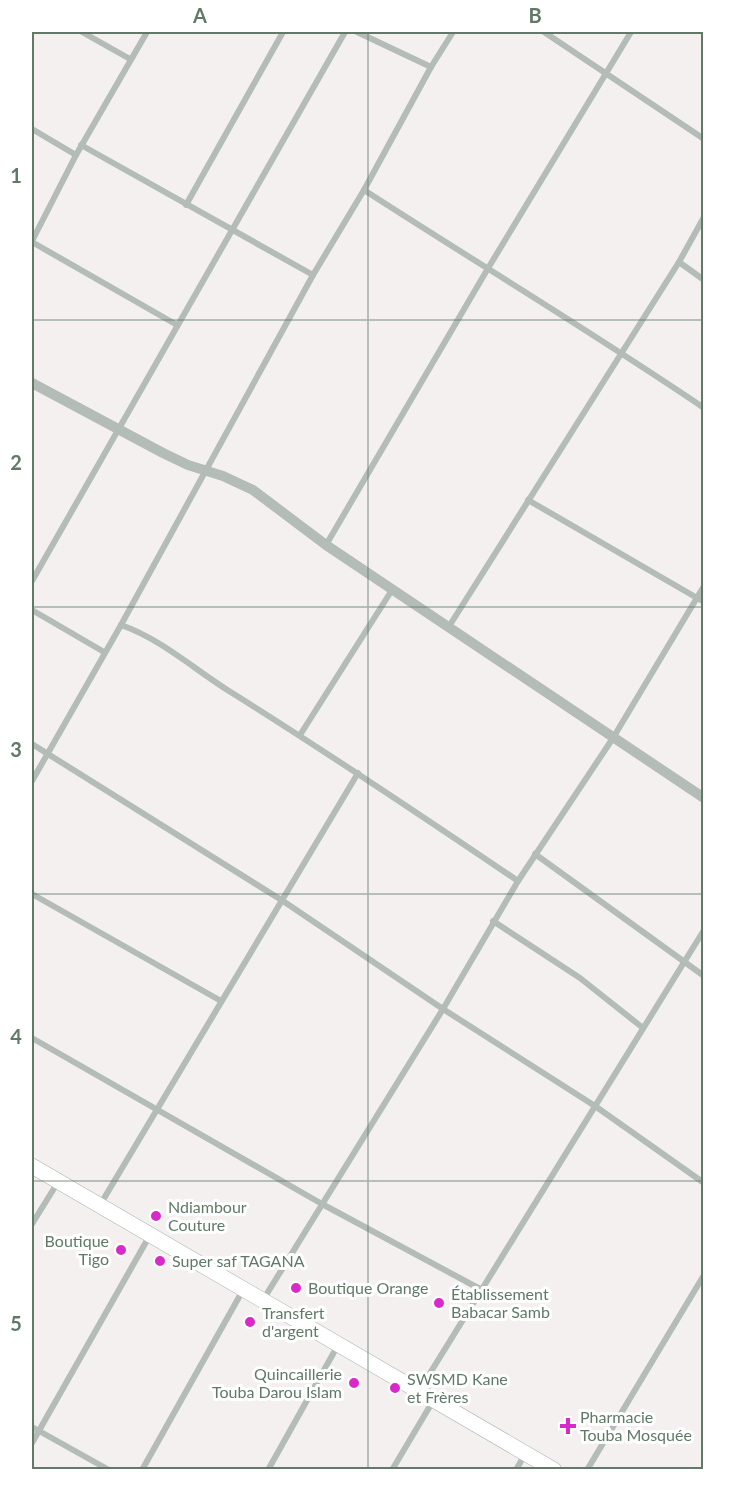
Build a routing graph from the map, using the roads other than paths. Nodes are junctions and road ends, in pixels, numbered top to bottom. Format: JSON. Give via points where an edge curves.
{"nodes":[{"id":1,"x":82,"y":32,"type":"edge"},
{"id":2,"x":147,"y":32,"type":"edge"},
{"id":3,"x":283,"y":32,"type":"edge"},
{"id":4,"x":345,"y":32,"type":"edge"},
{"id":5,"x":357,"y":32,"type":"edge"},
{"id":6,"x":453,"y":32,"type":"edge"},
{"id":7,"x":544,"y":32,"type":"edge"},
{"id":8,"x":631,"y":32,"type":"edge"},
{"id":9,"x":130,"y":59,"type":"junction"},
{"id":10,"x":431,"y":68,"type":"junction"},
{"id":11,"x":605,"y":72,"type":"junction"},
{"id":12,"x":32,"y":129,"type":"edge"},
{"id":13,"x":704,"y":139,"type":"edge"},
{"id":14,"x":81,"y":146,"type":"junction"},
{"id":15,"x":76,"y":155,"type":"junction"},
{"id":16,"x":364,"y":190,"type":"junction"},
{"id":17,"x":186,"y":205,"type":"junction"},
{"id":18,"x":704,"y":217,"type":"edge"},
{"id":19,"x":233,"y":230,"type":"junction"},
{"id":20,"x":32,"y":241,"type":"edge"},
{"id":21,"x":679,"y":262,"type":"junction"},
{"id":22,"x":487,"y":270,"type":"junction"},
{"id":23,"x":314,"y":275,"type":"junction"},
{"id":24,"x":704,"y":280,"type":"edge"},
{"id":25,"x":177,"y":325,"type":"junction"},
{"id":26,"x":621,"y":352,"type":"junction"},
{"id":27,"x":33,"y":387,"type":"edge"},
{"id":28,"x":704,"y":408,"type":"edge"},
{"id":29,"x":119,"y":429,"type":"junction"},
{"id":30,"x":205,"y":471,"type":"junction"},
{"id":31,"x":528,"y":500,"type":"junction"},
{"id":32,"x":326,"y":545,"type":"junction"},
{"id":33,"x":32,"y":581,"type":"edge"},
{"id":34,"x":704,"y":586,"type":"edge"},
{"id":35,"x":392,"y":590,"type":"junction"},
{"id":36,"x":696,"y":598,"type":"junction"},
{"id":37,"x":704,"y":602,"type":"edge"},
{"id":38,"x":32,"y":610,"type":"edge"},
{"id":39,"x":121,"y":625,"type":"junction"},
{"id":40,"x":448,"y":628,"type":"junction"},
{"id":41,"x":104,"y":652,"type":"junction"},
{"id":42,"x":300,"y":735,"type":"junction"},
{"id":43,"x":613,"y":738,"type":"junction"},
{"id":44,"x":32,"y":744,"type":"edge"},
{"id":45,"x":47,"y":754,"type":"junction"},
{"id":46,"x":358,"y":773,"type":"junction"},
{"id":47,"x":32,"y":781,"type":"edge"},
{"id":48,"x":704,"y":798,"type":"edge"},
{"id":49,"x":535,"y":854,"type":"junction"},
{"id":50,"x":518,"y":881,"type":"junction"},
{"id":51,"x":32,"y":894,"type":"edge"},
{"id":52,"x":283,"y":901,"type":"junction"},
{"id":53,"x":493,"y":921,"type":"junction"},
{"id":54,"x":704,"y":930,"type":"edge"},
{"id":55,"x":683,"y":963,"type":"junction"},
{"id":56,"x":704,"y":976,"type":"edge"},
{"id":57,"x":220,"y":1001,"type":"junction"},
{"id":58,"x":443,"y":1009,"type":"junction"},
{"id":59,"x":643,"y":1028,"type":"junction"},
{"id":60,"x":32,"y":1038,"type":"edge"},
{"id":61,"x":595,"y":1106,"type":"junction"},
{"id":62,"x":156,"y":1108,"type":"junction"},
{"id":63,"x":32,"y":1166,"type":"edge"},
{"id":64,"x":58,"y":1182,"type":"junction"},
{"id":65,"x":704,"y":1183,"type":"edge"},
{"id":66,"x":322,"y":1204,"type":"junction"},
{"id":67,"x":100,"y":1206,"type":"junction"},
{"id":68,"x":32,"y":1224,"type":"edge"},
{"id":69,"x":150,"y":1235,"type":"junction"},
{"id":70,"x":704,"y":1275,"type":"edge"},
{"id":71,"x":243,"y":1289,"type":"junction"},
{"id":72,"x":482,"y":1290,"type":"junction"},
{"id":73,"x":262,"y":1300,"type":"junction"},
{"id":74,"x":338,"y":1345,"type":"junction"},
{"id":75,"x":418,"y":1392,"type":"junction"},
{"id":76,"x":433,"y":1401,"type":"junction"},
{"id":77,"x":35,"y":1429,"type":"edge"},
{"id":78,"x":32,"y":1443,"type":"edge"},
{"id":79,"x":525,"y":1454,"type":"junction"},
{"id":80,"x":109,"y":1470,"type":"edge"},
{"id":81,"x":142,"y":1470,"type":"edge"},
{"id":82,"x":268,"y":1470,"type":"edge"},
{"id":83,"x":392,"y":1470,"type":"edge"},
{"id":84,"x":516,"y":1470,"type":"edge"},
{"id":85,"x":554,"y":1470,"type":"edge"},
{"id":86,"x":587,"y":1470,"type":"edge"}],
"edges":[{"from":1,"to":9,"type":"street"},
{"from":2,"to":9,"type":"street"},
{"from":3,"to":17,"type":"street"},
{"from":4,"to":19,"type":"street"},
{"from":5,"to":10,"type":"street"},
{"from":6,"to":10,"type":"street"},
{"from":7,"to":11,"type":"street"},
{"from":8,"to":11,"type":"street"},
{"from":9,"to":14,"type":"street"},
{"from":10,"to":16,"type":"street"},
{"from":11,"to":13,"type":"street"},
{"from":11,"to":22,"type":"street"},
{"from":12,"to":15,"type":"street"},
{"from":14,"to":15,"type":"street"},
{"from":14,"to":17,"type":"street"},
{"from":15,"to":20,"type":"street"},
{"from":16,"to":22,"type":"street"},
{"from":16,"to":23,"type":"street"},
{"from":17,"to":19,"type":"street"},
{"from":18,"to":21,"type":"street"},
{"from":19,"to":23,"type":"street"},
{"from":19,"to":25,"type":"street"},
{"from":20,"to":25,"type":"street"},
{"from":21,"to":24,"type":"street"},
{"from":21,"to":26,"type":"street"},
{"from":22,"to":26,"type":"street"},
{"from":22,"to":32,"type":"street"},
{"from":23,"to":30,"type":"street"},
{"from":25,"to":29,"type":"street"},
{"from":26,"to":28,"type":"street"},
{"from":26,"to":31,"type":"street"},
{"from":27,"to":29,"type":"street"},
{"from":29,"to":30,"type":"street"},
{"from":29,"to":33,"type":"street"},
{"from":30,"to":32,"type":"street","via":[[253,490]]},
{"from":30,"to":39,"type":"street"},
{"from":31,"to":36,"type":"street"},
{"from":31,"to":40,"type":"street"},
{"from":32,"to":35,"type":"street"},
{"from":34,"to":36,"type":"street"},
{"from":35,"to":40,"type":"street"},
{"from":35,"to":42,"type":"street"},
{"from":36,"to":37,"type":"street"},
{"from":36,"to":43,"type":"street"},
{"from":38,"to":41,"type":"street"},
{"from":39,"to":41,"type":"street"},
{"from":39,"to":42,"type":"street","via":[[153,639]]},
{"from":40,"to":43,"type":"street"},
{"from":41,"to":45,"type":"street"},
{"from":42,"to":46,"type":"street"},
{"from":43,"to":48,"type":"street"},
{"from":43,"to":49,"type":"street"},
{"from":44,"to":45,"type":"street"},
{"from":45,"to":47,"type":"street"},
{"from":45,"to":52,"type":"street"},
{"from":46,"to":50,"type":"street"},
{"from":46,"to":52,"type":"street"},
{"from":49,"to":50,"type":"street"},
{"from":49,"to":55,"type":"street"},
{"from":50,"to":53,"type":"street"},
{"from":51,"to":57,"type":"street"},
{"from":52,"to":57,"type":"street"},
{"from":52,"to":58,"type":"street"},
{"from":53,"to":58,"type":"street"},
{"from":53,"to":59,"type":"street","via":[[580,978]]},
{"from":54,"to":55,"type":"street"},
{"from":55,"to":56,"type":"street"},
{"from":55,"to":59,"type":"street"},
{"from":57,"to":62,"type":"street"},
{"from":58,"to":61,"type":"street"},
{"from":58,"to":66,"type":"street"},
{"from":59,"to":61,"type":"street"},
{"from":60,"to":62,"type":"street"},
{"from":61,"to":65,"type":"street"},
{"from":61,"to":72,"type":"street"},
{"from":62,"to":66,"type":"street"},
{"from":62,"to":67,"type":"street"},
{"from":63,"to":64,"type":"main road"},
{"from":64,"to":67,"type":"main road"},
{"from":64,"to":68,"type":"street"},
{"from":66,"to":72,"type":"street"},
{"from":66,"to":73,"type":"street"},
{"from":67,"to":69,"type":"main road"},
{"from":69,"to":71,"type":"main road"},
{"from":69,"to":77,"type":"street"},
{"from":70,"to":86,"type":"street"},
{"from":71,"to":73,"type":"main road"},
{"from":71,"to":81,"type":"street"},
{"from":72,"to":75,"type":"street"},
{"from":73,"to":74,"type":"main road"},
{"from":74,"to":75,"type":"main road"},
{"from":74,"to":82,"type":"street"},
{"from":75,"to":76,"type":"main road"},
{"from":76,"to":79,"type":"main road"},
{"from":76,"to":83,"type":"street"},
{"from":77,"to":78,"type":"street"},
{"from":77,"to":80,"type":"street"},
{"from":79,"to":84,"type":"street"},
{"from":79,"to":85,"type":"main road"}]}
